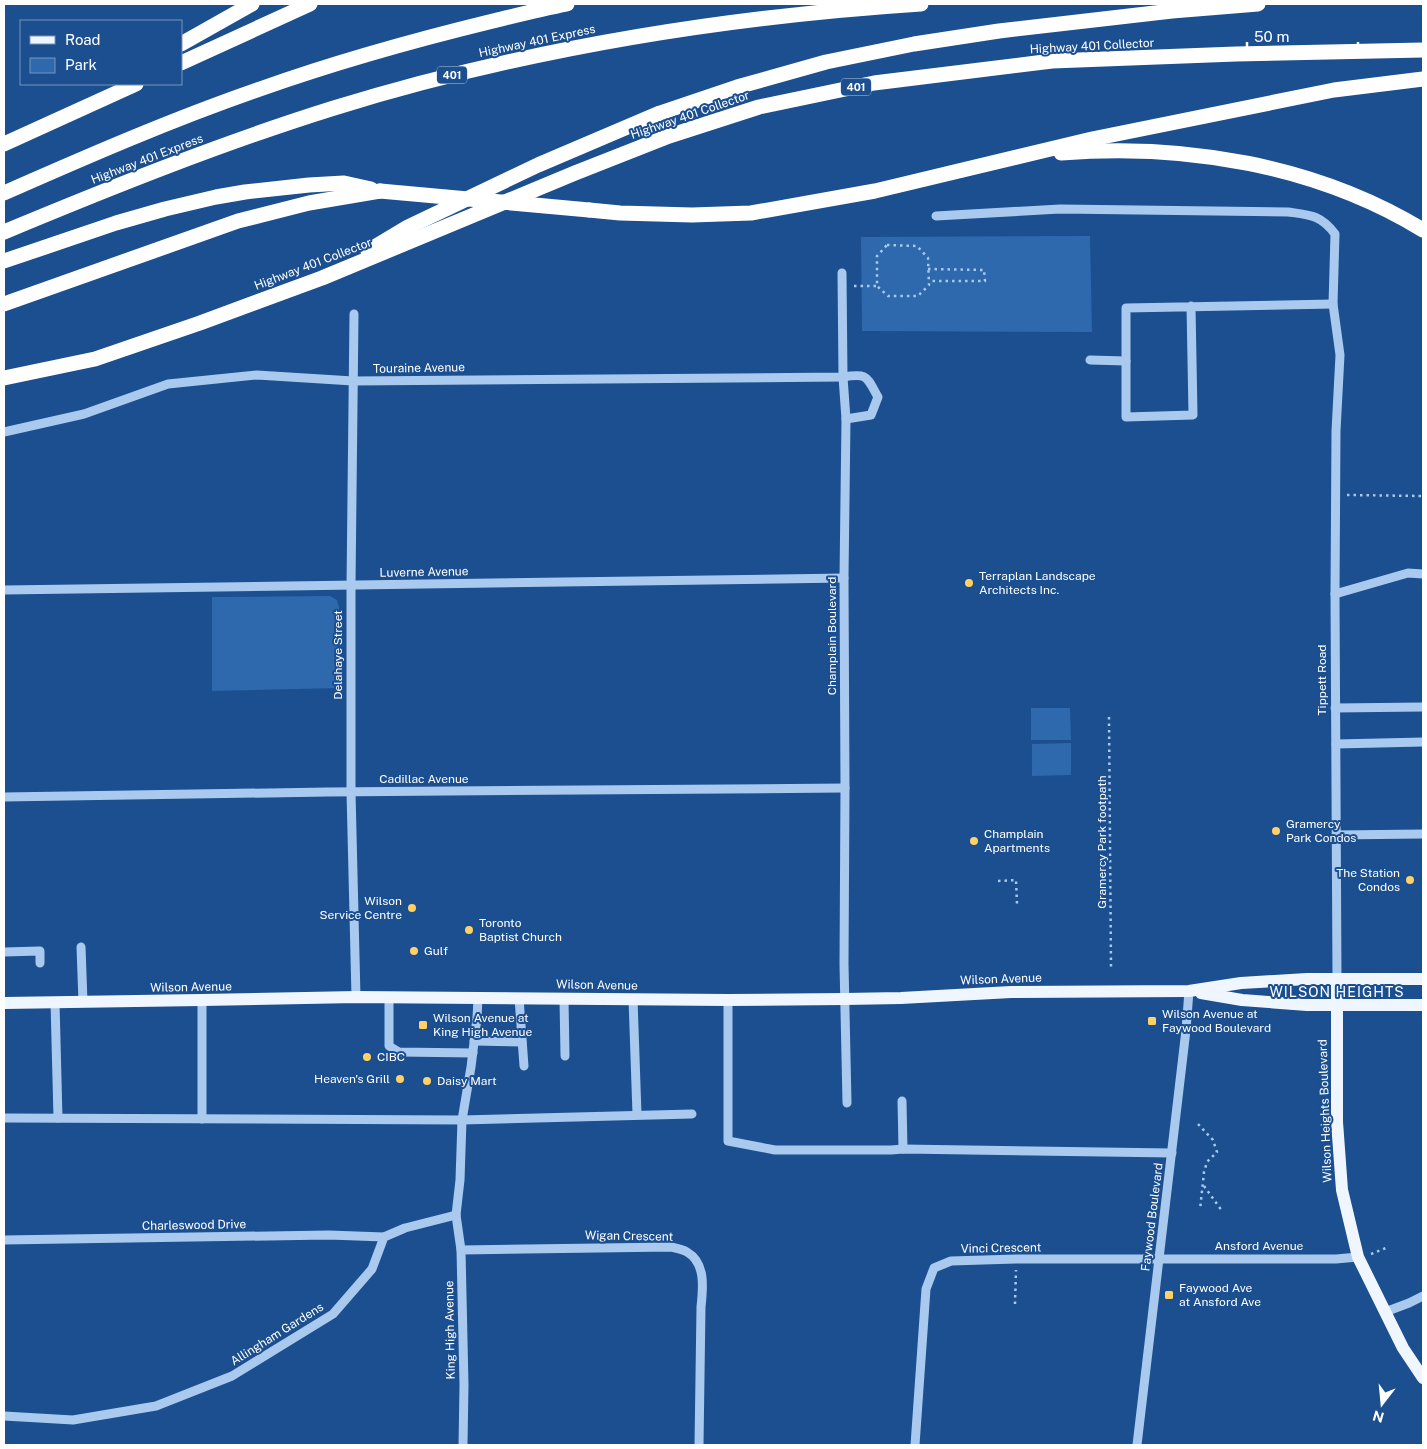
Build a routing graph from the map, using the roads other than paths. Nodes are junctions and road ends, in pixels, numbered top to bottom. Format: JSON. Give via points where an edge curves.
{"nodes":[{"id":1,"x":252,"y":4,"type":"edge"},
{"id":2,"x":310,"y":4,"type":"edge"},
{"id":3,"x":563,"y":4,"type":"edge"},
{"id":4,"x":921,"y":4,"type":"edge"},
{"id":5,"x":1258,"y":4,"type":"edge"},
{"id":6,"x":182,"y":43,"type":"edge"},
{"id":7,"x":1423,"y":50,"type":"edge"},
{"id":8,"x":182,"y":63,"type":"edge"},
{"id":9,"x":1423,"y":79,"type":"edge"},
{"id":10,"x":1374,"y":84,"type":"junction"},
{"id":11,"x":1423,"y":84,"type":"edge"},
{"id":12,"x":113,"y":85,"type":"edge"},
{"id":13,"x":134,"y":85,"type":"edge"},
{"id":14,"x":44,"y":126,"type":"junction"},
{"id":15,"x":4,"y":144,"type":"edge"},
{"id":16,"x":1014,"y":157,"type":"junction"},
{"id":17,"x":380,"y":191,"type":"junction"},
{"id":18,"x":4,"y":193,"type":"edge"},
{"id":19,"x":936,"y":216,"type":"dead end"},
{"id":20,"x":1423,"y":230,"type":"edge"},
{"id":21,"x":4,"y":232,"type":"edge"},
{"id":22,"x":4,"y":261,"type":"edge"},
{"id":23,"x":842,"y":274,"type":"dead end"},
{"id":24,"x":322,"y":278,"type":"junction"},
{"id":25,"x":4,"y":304,"type":"edge"},
{"id":26,"x":1333,"y":304,"type":"junction"},
{"id":27,"x":1191,"y":306,"type":"junction"},
{"id":28,"x":354,"y":314,"type":"dead end"},
{"id":29,"x":1090,"y":360,"type":"dead end"},
{"id":30,"x":1126,"y":361,"type":"junction"},
{"id":31,"x":843,"y":377,"type":"junction"},
{"id":32,"x":4,"y":378,"type":"edge"},
{"id":33,"x":353,"y":381,"type":"junction"},
{"id":34,"x":846,"y":420,"type":"junction"},
{"id":35,"x":4,"y":432,"type":"edge"},
{"id":36,"x":1423,"y":574,"type":"edge"},
{"id":37,"x":844,"y":578,"type":"junction"},
{"id":38,"x":351,"y":586,"type":"junction"},
{"id":39,"x":4,"y":590,"type":"edge"},
{"id":40,"x":1335,"y":594,"type":"junction"},
{"id":41,"x":1423,"y":707,"type":"edge"},
{"id":42,"x":1335,"y":708,"type":"junction"},
{"id":43,"x":1423,"y":742,"type":"edge"},
{"id":44,"x":1336,"y":744,"type":"junction"},
{"id":45,"x":845,"y":788,"type":"junction"},
{"id":46,"x":351,"y":792,"type":"junction"},
{"id":47,"x":4,"y":797,"type":"edge"},
{"id":48,"x":1336,"y":834,"type":"junction"},
{"id":49,"x":1423,"y":834,"type":"edge"},
{"id":50,"x":81,"y":947,"type":"dead end"},
{"id":51,"x":4,"y":952,"type":"edge"},
{"id":52,"x":40,"y":963,"type":"dead end"},
{"id":53,"x":1337,"y":979,"type":"junction"},
{"id":54,"x":1423,"y":979,"type":"edge"},
{"id":55,"x":1189,"y":990,"type":"junction"},
{"id":56,"x":356,"y":997,"type":"junction"},
{"id":57,"x":389,"y":997,"type":"junction"},
{"id":58,"x":478,"y":998,"type":"junction"},
{"id":59,"x":519,"y":998,"type":"junction"},
{"id":60,"x":564,"y":999,"type":"junction"},
{"id":61,"x":633,"y":999,"type":"junction"},
{"id":62,"x":845,"y":999,"type":"junction"},
{"id":63,"x":202,"y":1000,"type":"junction"},
{"id":64,"x":728,"y":1000,"type":"junction"},
{"id":65,"x":55,"y":1002,"type":"junction"},
{"id":66,"x":83,"y":1002,"type":"junction"},
{"id":67,"x":4,"y":1003,"type":"edge"},
{"id":68,"x":1423,"y":1005,"type":"edge"},
{"id":69,"x":1336,"y":1006,"type":"junction"},
{"id":70,"x":474,"y":1041,"type":"junction"},
{"id":71,"x":522,"y":1042,"type":"junction"},
{"id":72,"x":473,"y":1053,"type":"junction"},
{"id":73,"x":565,"y":1056,"type":"dead end"},
{"id":74,"x":524,"y":1066,"type":"dead end"},
{"id":75,"x":902,"y":1101,"type":"dead end"},
{"id":76,"x":847,"y":1103,"type":"dead end"},
{"id":77,"x":637,"y":1114,"type":"junction"},
{"id":78,"x":692,"y":1114,"type":"dead end"},
{"id":79,"x":4,"y":1118,"type":"edge"},
{"id":80,"x":58,"y":1118,"type":"junction"},
{"id":81,"x":202,"y":1119,"type":"junction"},
{"id":82,"x":462,"y":1120,"type":"junction"},
{"id":83,"x":903,"y":1149,"type":"junction"},
{"id":84,"x":1172,"y":1152,"type":"junction"},
{"id":85,"x":456,"y":1216,"type":"junction"},
{"id":86,"x":384,"y":1238,"type":"junction"},
{"id":87,"x":4,"y":1240,"type":"edge"},
{"id":88,"x":462,"y":1250,"type":"junction"},
{"id":89,"x":1358,"y":1256,"type":"junction"},
{"id":90,"x":1160,"y":1259,"type":"junction"},
{"id":91,"x":1423,"y":1296,"type":"edge"},
{"id":92,"x":1385,"y":1312,"type":"junction"},
{"id":93,"x":1423,"y":1378,"type":"edge"},
{"id":94,"x":4,"y":1416,"type":"edge"},
{"id":95,"x":463,"y":1445,"type":"edge"},
{"id":96,"x":699,"y":1445,"type":"edge"},
{"id":97,"x":915,"y":1445,"type":"edge"},
{"id":98,"x":1137,"y":1445,"type":"edge"}],
"edges":[{"from":1,"to":6,"type":"highway"},
{"from":2,"to":8,"type":"highway"},
{"from":3,"to":18,"type":"highway","name":"Highway 401 Express","via":[[442,34],[260,89]]},
{"from":4,"to":21,"type":"highway","name":"Highway 401 Express","number":"401","via":[[763,18],[660,32],[484,67],[409,86],[273,128],[134,179]]},
{"from":5,"to":24,"type":"highway","via":[[1172,11],[923,42],[826,62],[746,84],[660,113],[538,165],[408,227]]},
{"from":7,"to":24,"type":"highway","name":"Highway 401 Collector","number":"401","via":[[1052,61],[874,83],[759,107],[668,136]]},
{"from":9,"to":10,"type":"highway"},
{"from":10,"to":11,"type":"highway"},
{"from":10,"to":16,"type":"highway"},
{"from":12,"to":14,"type":"highway"},
{"from":13,"to":14,"type":"highway"},
{"from":14,"to":15,"type":"highway"},
{"from":16,"to":17,"type":"highway","bridge":true,"via":[[875,191],[751,213],[692,216],[620,213]]},
{"from":16,"to":20,"type":"highway","via":[[1116,151],[1178,152],[1237,160],[1356,196]]},
{"from":17,"to":22,"type":"highway","via":[[344,183],[292,186],[216,197],[116,223]]},
{"from":17,"to":25,"type":"highway","via":[[238,220]]},
{"from":19,"to":26,"type":"street","name":"Tippett Road","via":[[1060,209],[1288,212],[1314,216],[1335,234]]},
{"from":23,"to":31,"type":"street","name":"Champlain Boulevard"},
{"from":24,"to":32,"type":"highway","name":"Highway 401 Collector","number":"401","via":[[95,359]]},
{"from":26,"to":27,"type":"street"},
{"from":26,"to":40,"type":"street","name":"Tippett Road","via":[[1340,355]]},
{"from":27,"to":30,"type":"street","via":[[1126,308]]},
{"from":27,"to":30,"type":"street","via":[[1193,415],[1126,417]]},
{"from":28,"to":33,"type":"street","name":"Delahaye Street"},
{"from":29,"to":30,"type":"street"},
{"from":31,"to":33,"type":"street","name":"Touraine Avenue"},
{"from":31,"to":34,"type":"street","name":"Champlain Boulevard"},
{"from":31,"to":34,"type":"street","name":"Touraine Avenue","via":[[860,374],[868,378],[878,397],[871,415]]},
{"from":33,"to":35,"type":"street","name":"Touraine Avenue","via":[[257,376],[168,384],[84,414]]},
{"from":33,"to":38,"type":"street","name":"Delahaye Street"},
{"from":34,"to":37,"type":"street","name":"Champlain Boulevard"},
{"from":36,"to":40,"type":"street","via":[[1408,573]]},
{"from":37,"to":38,"type":"street","name":"Luverne Avenue"},
{"from":37,"to":45,"type":"street","name":"Champlain Boulevard"},
{"from":38,"to":39,"type":"street","name":"Luverne Avenue"},
{"from":38,"to":46,"type":"street","name":"Delahaye Street"},
{"from":40,"to":42,"type":"street","name":"Tippett Road"},
{"from":41,"to":42,"type":"street"},
{"from":42,"to":44,"type":"street","name":"Tippett Road"},
{"from":43,"to":44,"type":"street"},
{"from":44,"to":48,"type":"street","name":"Tippett Road"},
{"from":45,"to":46,"type":"street","name":"Cadillac Avenue"},
{"from":45,"to":62,"type":"street","name":"Champlain Boulevard"},
{"from":46,"to":47,"type":"street","name":"Cadillac Avenue"},
{"from":46,"to":56,"type":"street","name":"Delahaye Street"},
{"from":48,"to":49,"type":"street"},
{"from":48,"to":53,"type":"street","name":"Tippett Road"},
{"from":50,"to":66,"type":"street"},
{"from":51,"to":52,"type":"street","via":[[40,951]]},
{"from":53,"to":54,"type":"main road","name":"Wilson Avenue"},
{"from":53,"to":55,"type":"main road","name":"Wilson Avenue","via":[[1241,983]]},
{"from":53,"to":69,"type":"main road","name":"Tippett Road"},
{"from":55,"to":62,"type":"main road","name":"Wilson Avenue","via":[[1011,992]]},
{"from":55,"to":69,"type":"main road","name":"Wilson Avenue","via":[[1242,1000]]},
{"from":55,"to":84,"type":"street","name":"Faywood Boulevard"},
{"from":56,"to":57,"type":"main road","name":"Wilson Avenue"},
{"from":56,"to":63,"type":"main road","name":"Wilson Avenue"},
{"from":57,"to":58,"type":"main road","name":"Wilson Avenue"},
{"from":57,"to":72,"type":"street","via":[[389,1046],[399,1052]]},
{"from":58,"to":59,"type":"main road","name":"Wilson Avenue"},
{"from":58,"to":70,"type":"street"},
{"from":59,"to":60,"type":"main road","name":"Wilson Avenue"},
{"from":59,"to":71,"type":"street"},
{"from":60,"to":61,"type":"main road","name":"Wilson Avenue"},
{"from":60,"to":73,"type":"street"},
{"from":61,"to":64,"type":"main road","name":"Wilson Avenue"},
{"from":61,"to":77,"type":"street"},
{"from":62,"to":64,"type":"main road","name":"Wilson Avenue"},
{"from":62,"to":76,"type":"street","name":"Champlain Boulevard"},
{"from":63,"to":66,"type":"main road","name":"Wilson Avenue"},
{"from":63,"to":81,"type":"street"},
{"from":64,"to":83,"type":"street","via":[[728,1141],[775,1150]]},
{"from":65,"to":66,"type":"main road","name":"Wilson Avenue"},
{"from":65,"to":67,"type":"main road","name":"Wilson Avenue"},
{"from":65,"to":80,"type":"street"},
{"from":68,"to":69,"type":"main road","name":"Wilson Avenue"},
{"from":69,"to":89,"type":"main road","name":"Wilson Heights Boulevard","via":[[1337,1122],[1342,1190]]},
{"from":70,"to":71,"type":"street"},
{"from":70,"to":72,"type":"street"},
{"from":71,"to":74,"type":"street"},
{"from":72,"to":82,"type":"street"},
{"from":75,"to":83,"type":"street"},
{"from":77,"to":78,"type":"street"},
{"from":77,"to":82,"type":"street"},
{"from":79,"to":80,"type":"street"},
{"from":80,"to":81,"type":"street"},
{"from":81,"to":82,"type":"street"},
{"from":82,"to":85,"type":"street"},
{"from":83,"to":84,"type":"street"},
{"from":84,"to":90,"type":"street","name":"Faywood Boulevard"},
{"from":85,"to":86,"type":"street","via":[[406,1228]]},
{"from":85,"to":88,"type":"street","name":"King High Avenue"},
{"from":86,"to":87,"type":"street","name":"Charleswood Drive","via":[[329,1235]]},
{"from":86,"to":94,"type":"street","name":"Allingham Gardens","via":[[372,1269],[333,1314],[232,1376],[156,1406],[73,1420]]},
{"from":88,"to":95,"type":"street","name":"King High Avenue"},
{"from":88,"to":96,"type":"street","name":"Wigan Crescent","via":[[671,1247],[686,1251],[701,1270],[703,1287]]},
{"from":89,"to":90,"type":"street","name":"Ansford Avenue","via":[[1336,1259]]},
{"from":89,"to":92,"type":"main road","name":"Wilson Heights Boulevard"},
{"from":90,"to":97,"type":"street","name":"Vinci Crescent","via":[[951,1261],[934,1268],[926,1289]]},
{"from":90,"to":98,"type":"street","name":"Faywood Boulevard"},
{"from":91,"to":92,"type":"street"},
{"from":92,"to":93,"type":"main road","name":"Wilson Heights Boulevard"}]}
